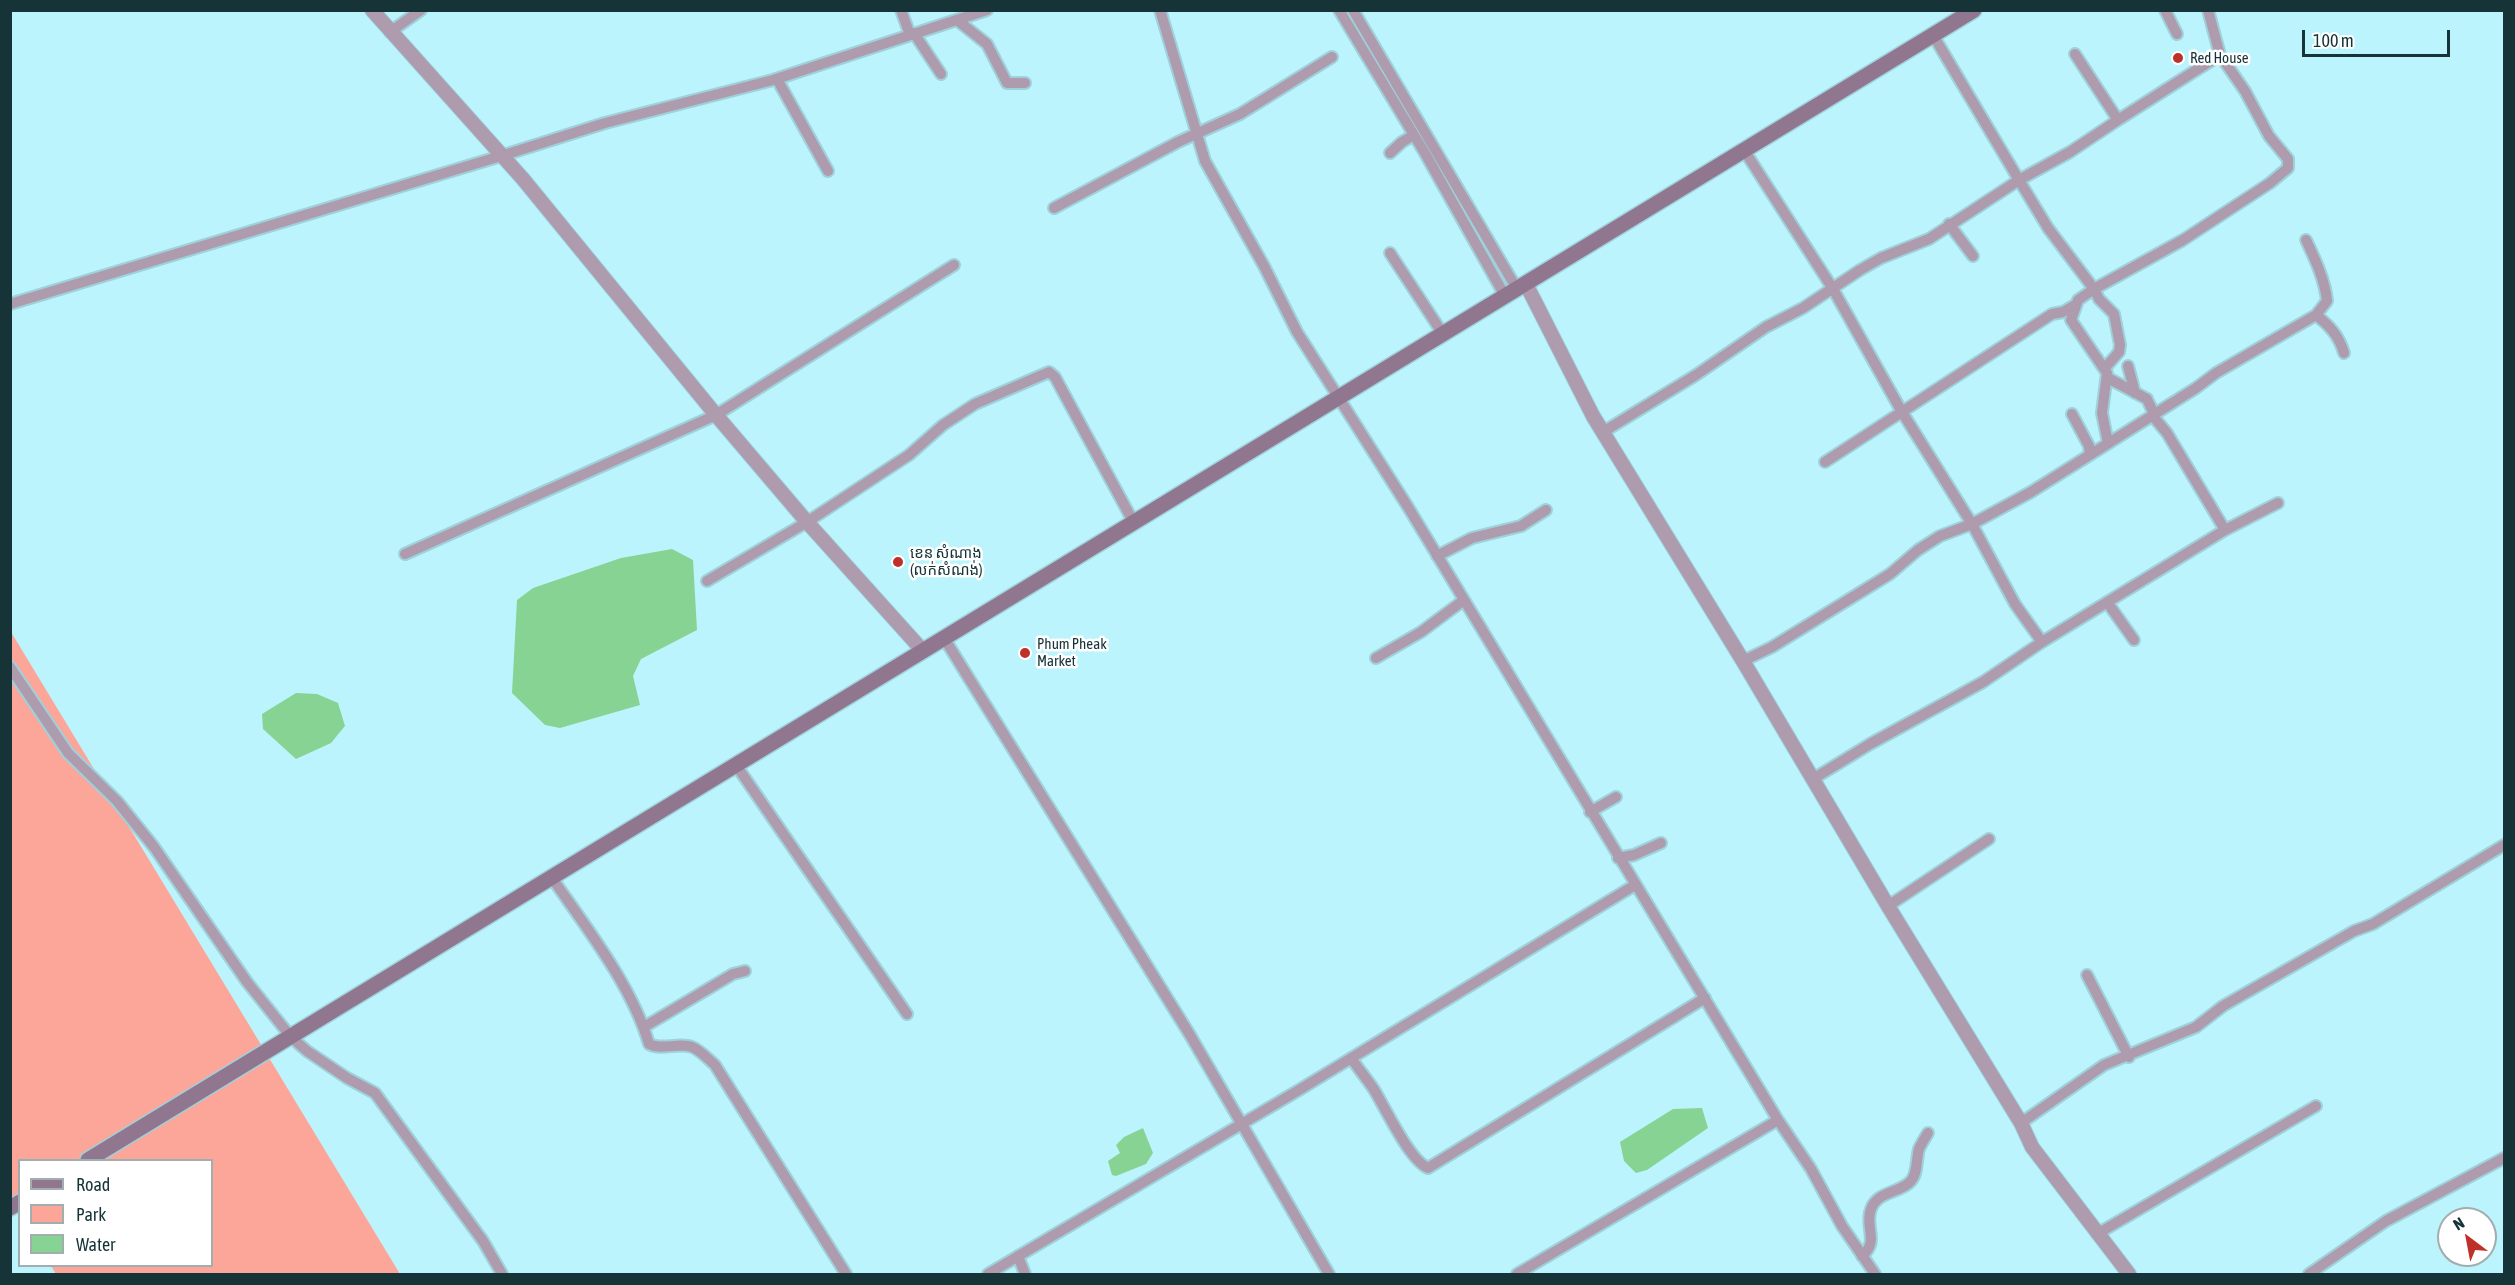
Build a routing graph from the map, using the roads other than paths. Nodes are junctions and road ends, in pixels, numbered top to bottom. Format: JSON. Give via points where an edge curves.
{"nodes":[{"id":1,"x":372,"y":10,"type":"edge"},
{"id":2,"x":422,"y":10,"type":"edge"},
{"id":3,"x":901,"y":10,"type":"edge"},
{"id":4,"x":987,"y":10,"type":"edge"},
{"id":5,"x":1160,"y":10,"type":"edge"},
{"id":6,"x":1339,"y":10,"type":"edge"},
{"id":7,"x":1353,"y":10,"type":"edge"},
{"id":8,"x":1974,"y":10,"type":"edge"},
{"id":9,"x":2165,"y":10,"type":"edge"},
{"id":10,"x":2208,"y":10,"type":"edge"},
{"id":11,"x":957,"y":20,"type":"junction"},
{"id":12,"x":390,"y":32,"type":"junction"},
{"id":13,"x":912,"y":34,"type":"junction"},
{"id":14,"x":2177,"y":34,"type":"dead end"},
{"id":15,"x":1933,"y":35,"type":"junction"},
{"id":16,"x":2075,"y":54,"type":"dead end"},
{"id":17,"x":2220,"y":55,"type":"junction"},
{"id":18,"x":1332,"y":57,"type":"dead end"},
{"id":19,"x":941,"y":74,"type":"dead end"},
{"id":20,"x":777,"y":79,"type":"junction"},
{"id":21,"x":1025,"y":83,"type":"dead end"},
{"id":22,"x":2118,"y":120,"type":"junction"},
{"id":23,"x":1197,"y":133,"type":"junction"},
{"id":24,"x":1414,"y":135,"type":"junction"},
{"id":25,"x":1744,"y":150,"type":"junction"},
{"id":26,"x":1390,"y":153,"type":"dead end"},
{"id":27,"x":501,"y":156,"type":"junction"},
{"id":28,"x":828,"y":171,"type":"dead end"},
{"id":29,"x":2019,"y":180,"type":"junction"},
{"id":30,"x":1054,"y":208,"type":"dead end"},
{"id":31,"x":1949,"y":225,"type":"junction"},
{"id":32,"x":2306,"y":240,"type":"dead end"},
{"id":33,"x":1390,"y":253,"type":"dead end"},
{"id":34,"x":1973,"y":256,"type":"dead end"},
{"id":35,"x":954,"y":265,"type":"dead end"},
{"id":36,"x":1833,"y":289,"type":"junction"},
{"id":37,"x":2094,"y":289,"type":"junction"},
{"id":38,"x":1516,"y":290,"type":"junction"},
{"id":39,"x":10,"y":304,"type":"edge"},
{"id":40,"x":2075,"y":305,"type":"junction"},
{"id":41,"x":2316,"y":315,"type":"junction"},
{"id":42,"x":1443,"y":334,"type":"junction"},
{"id":43,"x":2344,"y":353,"type":"dead end"},
{"id":44,"x":2128,"y":366,"type":"dead end"},
{"id":45,"x":2106,"y":373,"type":"junction"},
{"id":46,"x":2135,"y":393,"type":"junction"},
{"id":47,"x":1339,"y":397,"type":"junction"},
{"id":48,"x":1902,"y":412,"type":"junction"},
{"id":49,"x":2072,"y":414,"type":"dead end"},
{"id":50,"x":2153,"y":415,"type":"junction"},
{"id":51,"x":716,"y":416,"type":"junction"},
{"id":52,"x":1603,"y":432,"type":"junction"},
{"id":53,"x":2109,"y":443,"type":"junction"},
{"id":54,"x":2090,"y":455,"type":"junction"},
{"id":55,"x":1825,"y":462,"type":"dead end"},
{"id":56,"x":2278,"y":503,"type":"dead end"},
{"id":57,"x":1546,"y":510,"type":"dead end"},
{"id":58,"x":807,"y":522,"type":"junction"},
{"id":59,"x":1134,"y":523,"type":"junction"},
{"id":60,"x":1972,"y":524,"type":"junction"},
{"id":61,"x":2225,"y":530,"type":"junction"},
{"id":62,"x":405,"y":554,"type":"dead end"},
{"id":63,"x":1437,"y":556,"type":"junction"},
{"id":64,"x":707,"y":580,"type":"dead end"},
{"id":65,"x":1464,"y":600,"type":"junction"},
{"id":66,"x":2107,"y":602,"type":"junction"},
{"id":67,"x":944,"y":638,"type":"junction"},
{"id":68,"x":2134,"y":640,"type":"dead end"},
{"id":69,"x":2042,"y":642,"type":"junction"},
{"id":70,"x":923,"y":651,"type":"junction"},
{"id":71,"x":1376,"y":658,"type":"dead end"},
{"id":72,"x":1743,"y":661,"type":"junction"},
{"id":73,"x":10,"y":667,"type":"edge"},
{"id":74,"x":736,"y":765,"type":"junction"},
{"id":75,"x":1813,"y":779,"type":"junction"},
{"id":76,"x":1616,"y":796,"type":"dead end"},
{"id":77,"x":1590,"y":812,"type":"junction"},
{"id":78,"x":1989,"y":839,"type":"dead end"},
{"id":79,"x":1661,"y":843,"type":"dead end"},
{"id":80,"x":2505,"y":845,"type":"edge"},
{"id":81,"x":1618,"y":858,"type":"junction"},
{"id":82,"x":552,"y":878,"type":"junction"},
{"id":83,"x":1635,"y":885,"type":"junction"},
{"id":84,"x":1888,"y":906,"type":"junction"},
{"id":85,"x":745,"y":971,"type":"dead end"},
{"id":86,"x":2087,"y":975,"type":"dead end"},
{"id":87,"x":1705,"y":998,"type":"junction"},
{"id":88,"x":907,"y":1014,"type":"dead end"},
{"id":89,"x":644,"y":1027,"type":"junction"},
{"id":90,"x":291,"y":1037,"type":"junction"},
{"id":91,"x":2129,"y":1057,"type":"junction"},
{"id":92,"x":1351,"y":1058,"type":"junction"},
{"id":93,"x":2316,"y":1106,"type":"dead end"},
{"id":94,"x":1778,"y":1120,"type":"junction"},
{"id":95,"x":2021,"y":1123,"type":"junction"},
{"id":96,"x":1240,"y":1124,"type":"junction"},
{"id":97,"x":1928,"y":1133,"type":"dead end"},
{"id":98,"x":2505,"y":1158,"type":"edge"},
{"id":99,"x":91,"y":1159,"type":"edge"},
{"id":100,"x":2097,"y":1234,"type":"junction"},
{"id":101,"x":1018,"y":1256,"type":"junction"},
{"id":102,"x":1862,"y":1256,"type":"junction"},
{"id":103,"x":502,"y":1275,"type":"edge"},
{"id":104,"x":846,"y":1275,"type":"edge"},
{"id":105,"x":988,"y":1275,"type":"edge"},
{"id":106,"x":1025,"y":1275,"type":"edge"},
{"id":107,"x":1329,"y":1275,"type":"edge"},
{"id":108,"x":1518,"y":1275,"type":"edge"},
{"id":109,"x":1875,"y":1275,"type":"edge"},
{"id":110,"x":2129,"y":1275,"type":"edge"},
{"id":111,"x":2309,"y":1275,"type":"edge"}],
"edges":[{"from":1,"to":12,"type":"street"},
{"from":2,"to":12,"type":"street"},
{"from":3,"to":13,"type":"street"},
{"from":4,"to":11,"type":"street"},
{"from":5,"to":23,"type":"street"},
{"from":6,"to":24,"type":"street"},
{"from":7,"to":38,"type":"street"},
{"from":8,"to":15,"type":"main road"},
{"from":9,"to":14,"type":"street"},
{"from":10,"to":17,"type":"street"},
{"from":11,"to":13,"type":"street"},
{"from":11,"to":21,"type":"street","via":[[987,44],[1007,82]]},
{"from":12,"to":27,"type":"street"},
{"from":13,"to":19,"type":"street"},
{"from":13,"to":20,"type":"street"},
{"from":15,"to":25,"type":"main road"},
{"from":15,"to":29,"type":"street"},
{"from":16,"to":22,"type":"street"},
{"from":17,"to":22,"type":"street"},
{"from":17,"to":37,"type":"street","via":[[2289,165],[2270,183],[2183,240]]},
{"from":18,"to":23,"type":"street","via":[[1240,114]]},
{"from":20,"to":27,"type":"street","via":[[605,123]]},
{"from":20,"to":28,"type":"street"},
{"from":22,"to":29,"type":"street"},
{"from":23,"to":30,"type":"street"},
{"from":23,"to":47,"type":"street","via":[[1205,161],[1297,332]]},
{"from":24,"to":26,"type":"street"},
{"from":24,"to":38,"type":"street"},
{"from":25,"to":36,"type":"street"},
{"from":25,"to":38,"type":"main road"},
{"from":27,"to":39,"type":"street"},
{"from":27,"to":51,"type":"street"},
{"from":29,"to":31,"type":"street"},
{"from":29,"to":37,"type":"street","via":[[2048,228]]},
{"from":31,"to":34,"type":"street"},
{"from":31,"to":36,"type":"street","via":[[1929,239],[1881,258]]},
{"from":32,"to":41,"type":"street","via":[[2317,262],[2327,301]]},
{"from":33,"to":42,"type":"street"},
{"from":35,"to":51,"type":"street"},
{"from":36,"to":48,"type":"street"},
{"from":36,"to":52,"type":"street","via":[[1766,327]]},
{"from":37,"to":40,"type":"street"},
{"from":37,"to":45,"type":"street","via":[[2114,314],[2120,345]]},
{"from":38,"to":42,"type":"main road"},
{"from":38,"to":52,"type":"street","via":[[1557,348]]},
{"from":40,"to":45,"type":"street","via":[[2071,320]]},
{"from":40,"to":48,"type":"street","via":[[2052,314]]},
{"from":41,"to":43,"type":"street","via":[[2330,326]]},
{"from":41,"to":50,"type":"street"},
{"from":42,"to":47,"type":"main road"},
{"from":44,"to":46,"type":"street"},
{"from":45,"to":46,"type":"street"},
{"from":45,"to":53,"type":"street","via":[[2102,414]]},
{"from":46,"to":50,"type":"street","via":[[2147,399]]},
{"from":47,"to":59,"type":"main road"},
{"from":47,"to":63,"type":"street"},
{"from":48,"to":55,"type":"street"},
{"from":48,"to":60,"type":"street"},
{"from":49,"to":54,"type":"street"},
{"from":50,"to":53,"type":"street"},
{"from":50,"to":61,"type":"street"},
{"from":51,"to":58,"type":"street"},
{"from":51,"to":62,"type":"street"},
{"from":52,"to":72,"type":"street"},
{"from":53,"to":54,"type":"street"},
{"from":54,"to":60,"type":"street"},
{"from":56,"to":61,"type":"street"},
{"from":57,"to":63,"type":"street","via":[[1521,526],[1472,537]]},
{"from":58,"to":59,"type":"street","via":[[909,455],[942,425],[975,404],[1049,372]]},
{"from":58,"to":64,"type":"street"},
{"from":58,"to":70,"type":"street"},
{"from":59,"to":67,"type":"main road"},
{"from":60,"to":69,"type":"street","via":[[2014,604]]},
{"from":60,"to":72,"type":"street","via":[[1933,540],[1890,574]]},
{"from":61,"to":66,"type":"street"},
{"from":63,"to":65,"type":"street"},
{"from":65,"to":71,"type":"street","via":[[1422,632]]},
{"from":65,"to":77,"type":"street"},
{"from":66,"to":68,"type":"street"},
{"from":66,"to":69,"type":"street"},
{"from":67,"to":70,"type":"main road"},
{"from":67,"to":96,"type":"street","via":[[1190,1035]]},
{"from":69,"to":75,"type":"street","via":[[1983,682]]},
{"from":70,"to":74,"type":"main road"},
{"from":72,"to":75,"type":"street"},
{"from":73,"to":90,"type":"street","via":[[68,753],[117,801],[148,840],[247,982]]},
{"from":74,"to":82,"type":"main road"},
{"from":74,"to":88,"type":"street"},
{"from":75,"to":84,"type":"street"},
{"from":76,"to":77,"type":"street"},
{"from":77,"to":81,"type":"street"},
{"from":78,"to":84,"type":"street"},
{"from":79,"to":81,"type":"street"},
{"from":80,"to":91,"type":"street","via":[[2373,924],[2223,1006],[2196,1027]]},
{"from":81,"to":83,"type":"street"},
{"from":82,"to":89,"type":"street","via":[[605,955]]},
{"from":82,"to":90,"type":"main road"},
{"from":83,"to":87,"type":"street"},
{"from":83,"to":92,"type":"street"},
{"from":84,"to":95,"type":"street"},
{"from":85,"to":89,"type":"street","via":[[733,974]]},
{"from":86,"to":91,"type":"street"},
{"from":87,"to":92,"type":"street","via":[[1428,1168],[1410,1149]]},
{"from":87,"to":94,"type":"street"},
{"from":89,"to":104,"type":"street","via":[[649,1044],[654,1047],[692,1047],[715,1065]]},
{"from":90,"to":99,"type":"main road"},
{"from":90,"to":103,"type":"street","via":[[347,1078],[375,1093],[483,1240]]},
{"from":91,"to":95,"type":"street","via":[[2095,1071]]},
{"from":92,"to":96,"type":"street"},
{"from":93,"to":100,"type":"street"},
{"from":94,"to":102,"type":"street"},
{"from":94,"to":108,"type":"street"},
{"from":95,"to":100,"type":"street","via":[[2032,1147]]},
{"from":96,"to":101,"type":"street"},
{"from":96,"to":107,"type":"street"},
{"from":97,"to":102,"type":"street","via":[[1910,1183],[1874,1203],[1870,1211],[1871,1244]]},
{"from":98,"to":111,"type":"street","via":[[2386,1221]]},
{"from":100,"to":110,"type":"street"},
{"from":101,"to":105,"type":"street"},
{"from":101,"to":106,"type":"street"},
{"from":102,"to":109,"type":"street"}]}
